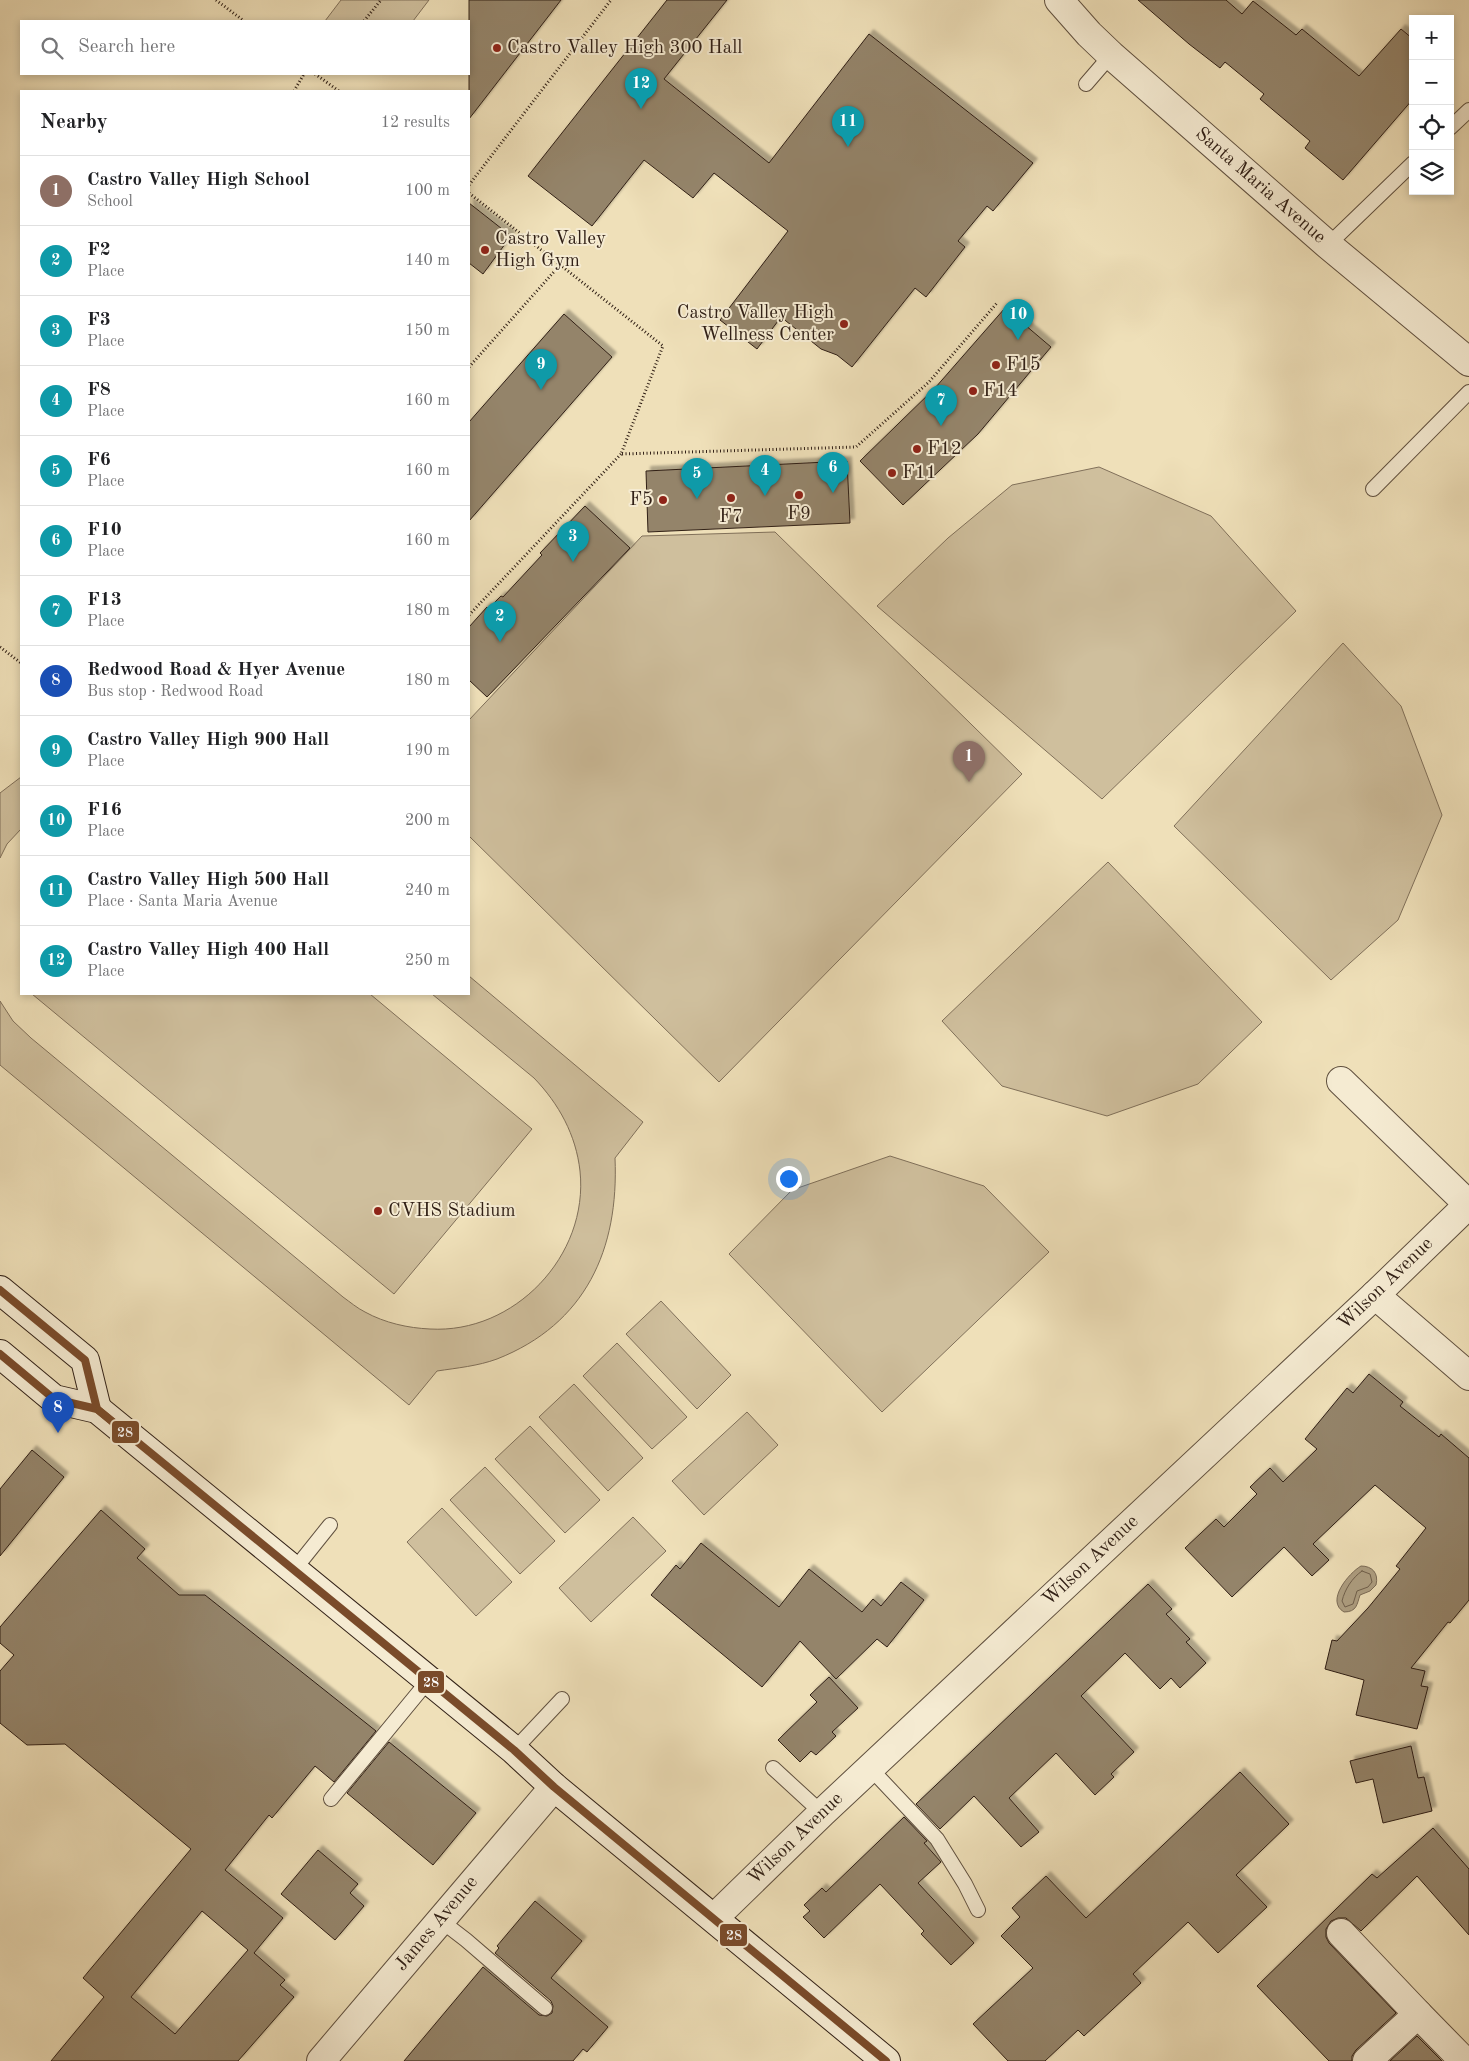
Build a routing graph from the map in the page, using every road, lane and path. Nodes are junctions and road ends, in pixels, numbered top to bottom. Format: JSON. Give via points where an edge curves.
{"nodes":[{"id":1,"x":216,"y":0,"type":"edge"},
{"id":2,"x":381,"y":0,"type":"edge"},
{"id":3,"x":611,"y":0,"type":"edge"},
{"id":4,"x":1063,"y":1,"type":"edge"},
{"id":5,"x":243,"y":20,"type":"edge"},
{"id":6,"x":365,"y":20,"type":"edge"},
{"id":7,"x":1111,"y":55,"type":"junction"},
{"id":8,"x":303,"y":75,"type":"edge"},
{"id":9,"x":321,"y":75,"type":"edge"},
{"id":10,"x":1086,"y":84,"type":"dead end"},
{"id":11,"x":295,"y":90,"type":"edge"},
{"id":12,"x":338,"y":90,"type":"edge"},
{"id":13,"x":1469,"y":110,"type":"edge"},
{"id":14,"x":1454,"y":124,"type":"edge"},
{"id":15,"x":1409,"y":167,"type":"edge"},
{"id":16,"x":470,"y":184,"type":"edge"},
{"id":17,"x":470,"y":194,"type":"edge"},
{"id":18,"x":1328,"y":245,"type":"junction"},
{"id":19,"x":560,"y":265,"type":"junction"},
{"id":20,"x":997,"y":303,"type":"dead end"},
{"id":21,"x":1469,"y":362,"type":"edge"},
{"id":22,"x":470,"y":365,"type":"edge"},
{"id":23,"x":1469,"y":392,"type":"edge"},
{"id":24,"x":621,"y":454,"type":"junction"},
{"id":25,"x":1373,"y":489,"type":"dead end"},
{"id":26,"x":470,"y":614,"type":"edge"},
{"id":27,"x":0,"y":647,"type":"edge"},
{"id":28,"x":20,"y":662,"type":"edge"},
{"id":29,"x":1341,"y":1081,"type":"dead end"},
{"id":30,"x":1469,"y":1204,"type":"edge"},
{"id":31,"x":0,"y":1290,"type":"edge"},
{"id":32,"x":1375,"y":1295,"type":"junction"},
{"id":33,"x":0,"y":1354,"type":"edge"},
{"id":34,"x":1469,"y":1376,"type":"edge"},
{"id":35,"x":97,"y":1409,"type":"junction"},
{"id":36,"x":330,"y":1525,"type":"dead end"},
{"id":37,"x":294,"y":1570,"type":"junction"},
{"id":38,"x":428,"y":1681,"type":"junction"},
{"id":39,"x":562,"y":1699,"type":"dead end"},
{"id":40,"x":514,"y":1750,"type":"junction"},
{"id":41,"x":774,"y":1768,"type":"dead end"},
{"id":42,"x":870,"y":1768,"type":"junction"},
{"id":43,"x":554,"y":1787,"type":"junction"},
{"id":44,"x":331,"y":1798,"type":"dead end"},
{"id":45,"x":822,"y":1813,"type":"junction"},
{"id":46,"x":978,"y":1910,"type":"dead end"},
{"id":47,"x":714,"y":1918,"type":"junction"},
{"id":48,"x":440,"y":1920,"type":"junction"},
{"id":49,"x":1341,"y":1933,"type":"dead end"},
{"id":50,"x":546,"y":2008,"type":"dead end"},
{"id":51,"x":1418,"y":2014,"type":"junction"},
{"id":52,"x":321,"y":2061,"type":"edge"},
{"id":53,"x":886,"y":2061,"type":"edge"},
{"id":54,"x":1368,"y":2061,"type":"edge"},
{"id":55,"x":1464,"y":2061,"type":"edge"}],
"edges":[{"from":1,"to":5,"type":"path"},
{"from":2,"to":6,"type":"path"},
{"from":3,"to":16,"type":"path"},
{"from":4,"to":7,"type":"street","name":"Santa Maria Avenue"},
{"from":7,"to":10,"type":"lane"},
{"from":7,"to":18,"type":"street","name":"Santa Maria Avenue"},
{"from":8,"to":11,"type":"path"},
{"from":9,"to":12,"type":"path"},
{"from":13,"to":14,"type":"lane"},
{"from":15,"to":18,"type":"lane"},
{"from":17,"to":19,"type":"path"},
{"from":18,"to":21,"type":"street","name":"Santa Maria Avenue"},
{"from":19,"to":22,"type":"path"},
{"from":19,"to":24,"type":"path","via":[[663,346]]},
{"from":20,"to":24,"type":"path","via":[[929,382],[856,447]]},
{"from":23,"to":25,"type":"lane"},
{"from":24,"to":26,"type":"path"},
{"from":27,"to":28,"type":"path"},
{"from":29,"to":30,"type":"street"},
{"from":30,"to":32,"type":"street","name":"Wilson Avenue"},
{"from":31,"to":35,"type":"street","via":[[85,1360]]},
{"from":32,"to":34,"type":"street"},
{"from":32,"to":42,"type":"street","name":"Wilson Avenue"},
{"from":33,"to":35,"type":"street","via":[[54,1399]]},
{"from":35,"to":37,"type":"street"},
{"from":36,"to":37,"type":"lane"},
{"from":37,"to":38,"type":"street"},
{"from":38,"to":40,"type":"street"},
{"from":38,"to":44,"type":"lane"},
{"from":39,"to":40,"type":"lane"},
{"from":40,"to":43,"type":"street"},
{"from":41,"to":45,"type":"lane"},
{"from":42,"to":45,"type":"street","name":"Wilson Avenue"},
{"from":42,"to":46,"type":"lane","via":[[937,1839]]},
{"from":43,"to":47,"type":"street"},
{"from":43,"to":48,"type":"street","name":"James Avenue"},
{"from":45,"to":47,"type":"street","name":"Wilson Avenue"},
{"from":47,"to":53,"type":"street"},
{"from":48,"to":50,"type":"lane"},
{"from":48,"to":52,"type":"street","name":"James Avenue"},
{"from":49,"to":51,"type":"street"},
{"from":51,"to":54,"type":"street"},
{"from":51,"to":55,"type":"street"}]}
